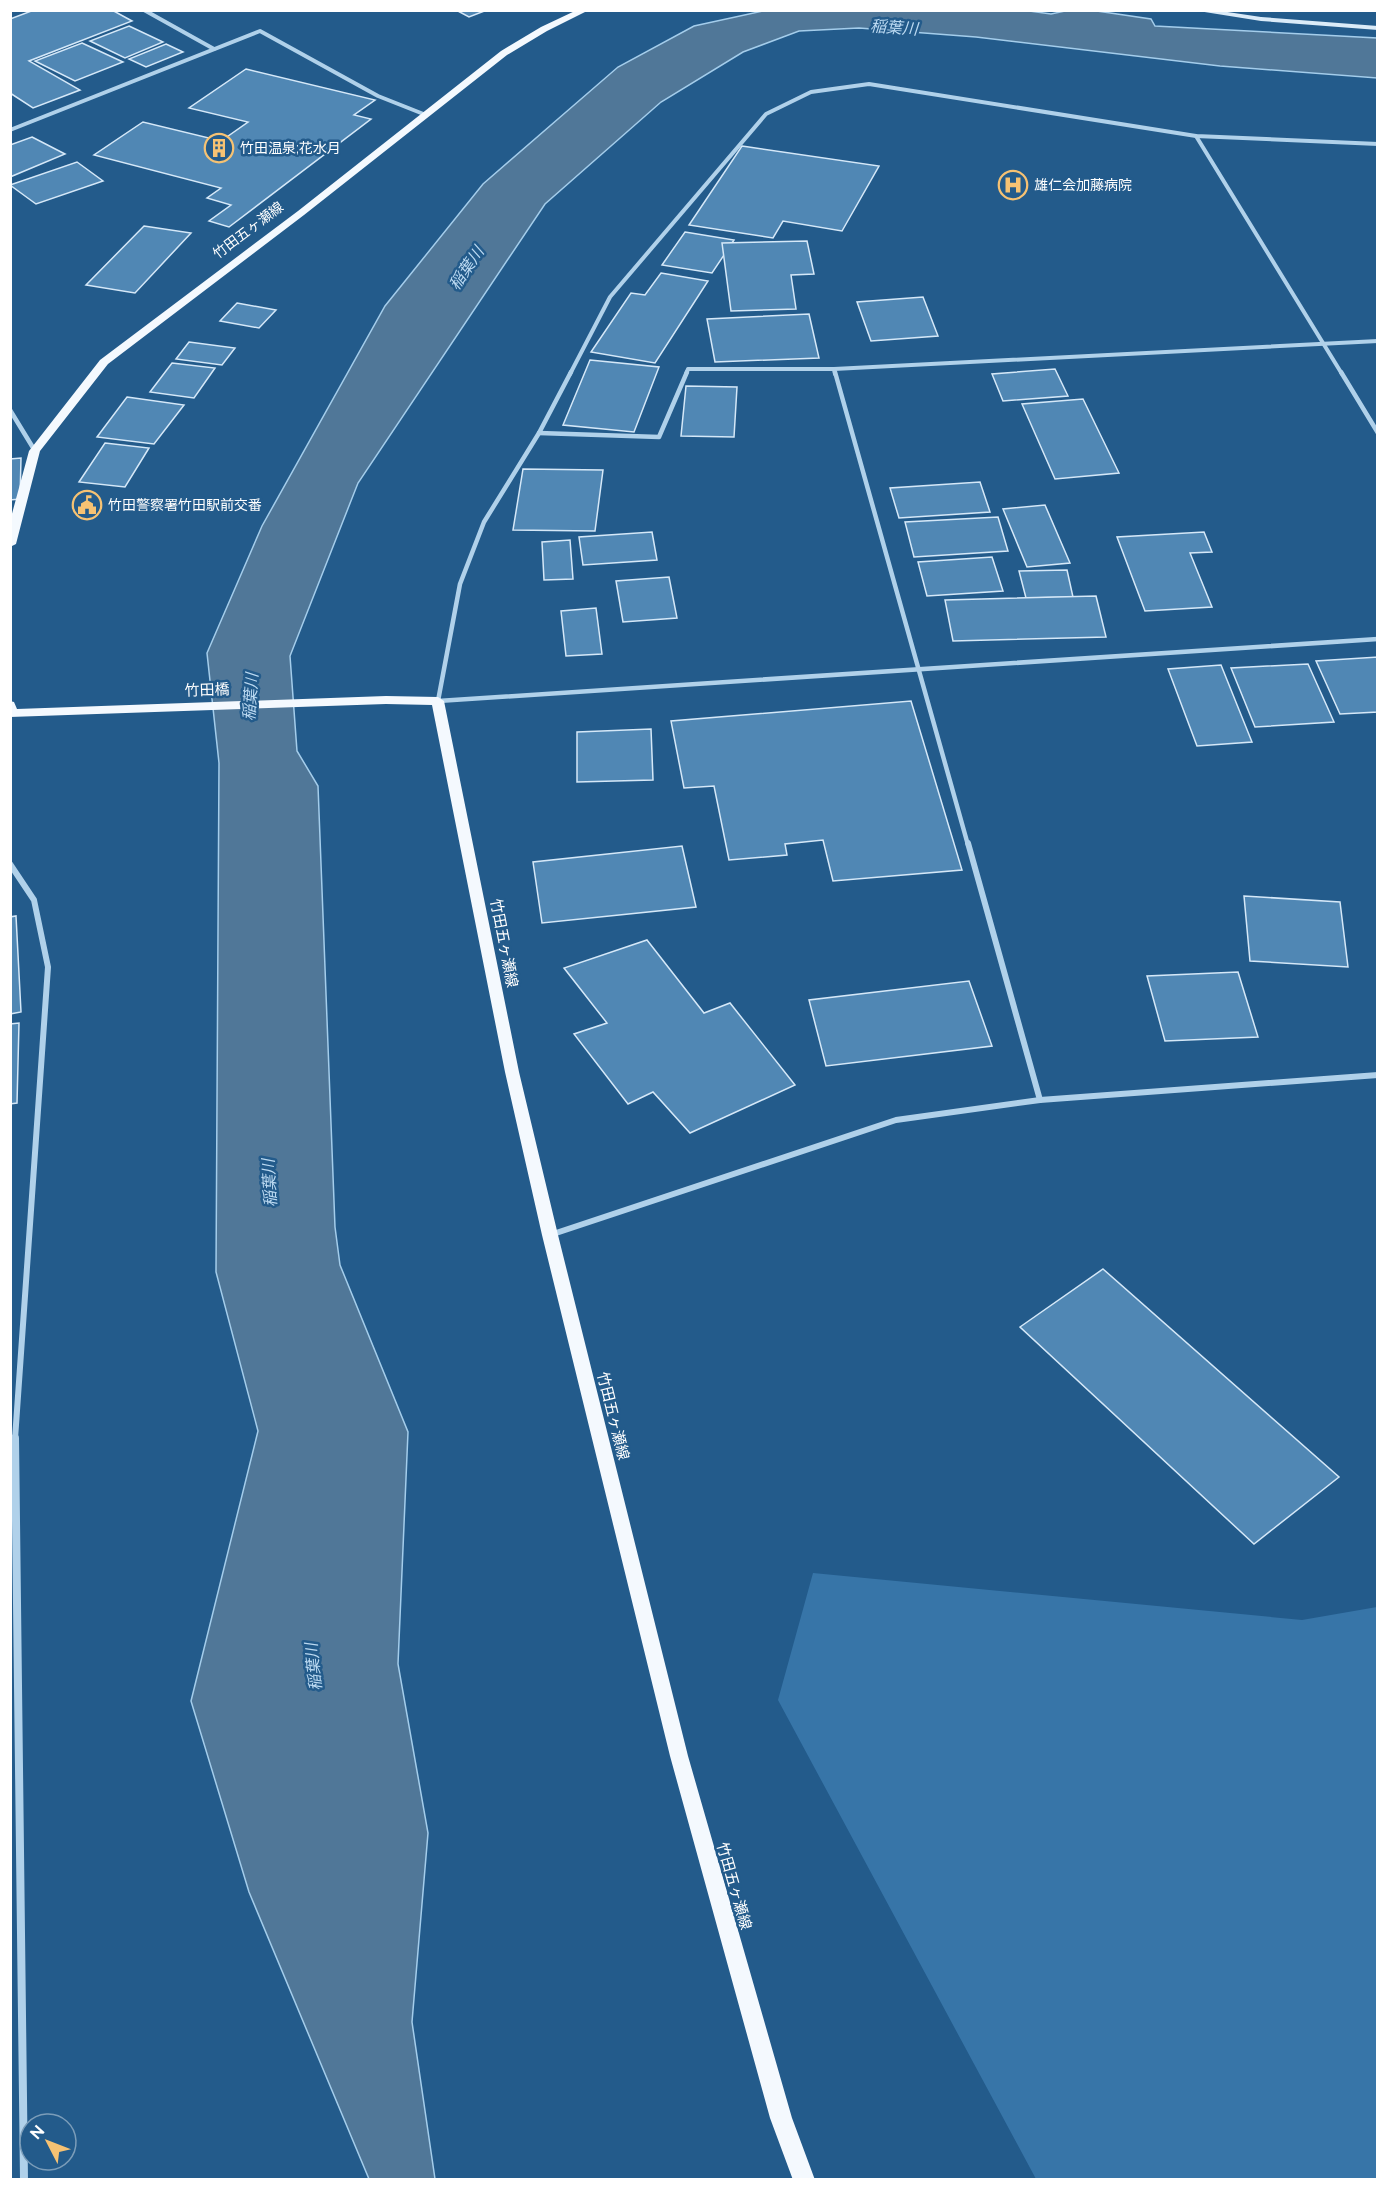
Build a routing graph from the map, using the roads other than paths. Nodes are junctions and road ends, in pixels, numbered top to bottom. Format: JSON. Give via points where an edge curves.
{"nodes":[{"id":1,"x":144,"y":10,"type":"edge"},
{"id":2,"x":585,"y":10,"type":"edge"},
{"id":3,"x":1195,"y":10,"type":"edge"},
{"id":4,"x":1377,"y":28,"type":"edge"},
{"id":5,"x":214,"y":49,"type":"junction"},
{"id":6,"x":426,"y":116,"type":"junction"},
{"id":7,"x":10,"y":130,"type":"edge"},
{"id":8,"x":1196,"y":136,"type":"junction"},
{"id":9,"x":1377,"y":144,"type":"edge"},
{"id":10,"x":1377,"y":341,"type":"edge"},
{"id":11,"x":1324,"y":343,"type":"junction"},
{"id":12,"x":834,"y":369,"type":"junction"},
{"id":13,"x":10,"y":410,"type":"edge"},
{"id":14,"x":539,"y":433,"type":"junction"},
{"id":15,"x":1377,"y":433,"type":"edge"},
{"id":16,"x":35,"y":451,"type":"junction"},
{"id":17,"x":10,"y":544,"type":"edge"},
{"id":18,"x":1377,"y":639,"type":"edge"},
{"id":19,"x":919,"y":670,"type":"junction"},
{"id":20,"x":438,"y":702,"type":"junction"},
{"id":21,"x":11,"y":712,"type":"edge"},
{"id":22,"x":10,"y":864,"type":"edge"},
{"id":23,"x":1377,"y":1075,"type":"edge"},
{"id":24,"x":1040,"y":1100,"type":"junction"},
{"id":25,"x":550,"y":1235,"type":"junction"},
{"id":26,"x":24,"y":2180,"type":"edge"},
{"id":27,"x":804,"y":2180,"type":"edge"}],
"edges":[{"from":1,"to":5,"type":"street"},
{"from":2,"to":6,"type":"main road","name":"竹田五ヶ瀬線","via":[[504,53]]},
{"from":3,"to":4,"type":"street"},
{"from":5,"to":6,"type":"street","via":[[260,31],[378,96]]},
{"from":5,"to":7,"type":"street"},
{"from":6,"to":16,"type":"main road","name":"竹田五ヶ瀬線","via":[[104,362]]},
{"from":8,"to":9,"type":"street"},
{"from":8,"to":11,"type":"street"},
{"from":8,"to":14,"type":"street","via":[[868,84],[811,92],[766,114],[610,297]]},
{"from":10,"to":11,"type":"street"},
{"from":11,"to":12,"type":"street"},
{"from":11,"to":15,"type":"street"},
{"from":12,"to":14,"type":"street","via":[[688,369],[659,437]]},
{"from":12,"to":19,"type":"street"},
{"from":13,"to":16,"type":"street"},
{"from":14,"to":20,"type":"street","via":[[484,522],[464,574]]},
{"from":16,"to":17,"type":"main road","name":"竹田五ヶ瀬線"},
{"from":18,"to":19,"type":"street"},
{"from":19,"to":20,"type":"street"},
{"from":19,"to":24,"type":"street"},
{"from":20,"to":21,"type":"main road","name":"竹田橋","via":[[386,700]]},
{"from":20,"to":25,"type":"main road","name":"竹田五ヶ瀬線","via":[[512,1072]]},
{"from":22,"to":26,"type":"street","via":[[34,900],[48,967],[14,1447]]},
{"from":23,"to":24,"type":"street"},
{"from":24,"to":25,"type":"street","via":[[896,1120]]},
{"from":25,"to":27,"type":"main road","name":"竹田五ヶ瀬線","via":[[679,1756],[781,2118]]}]}
